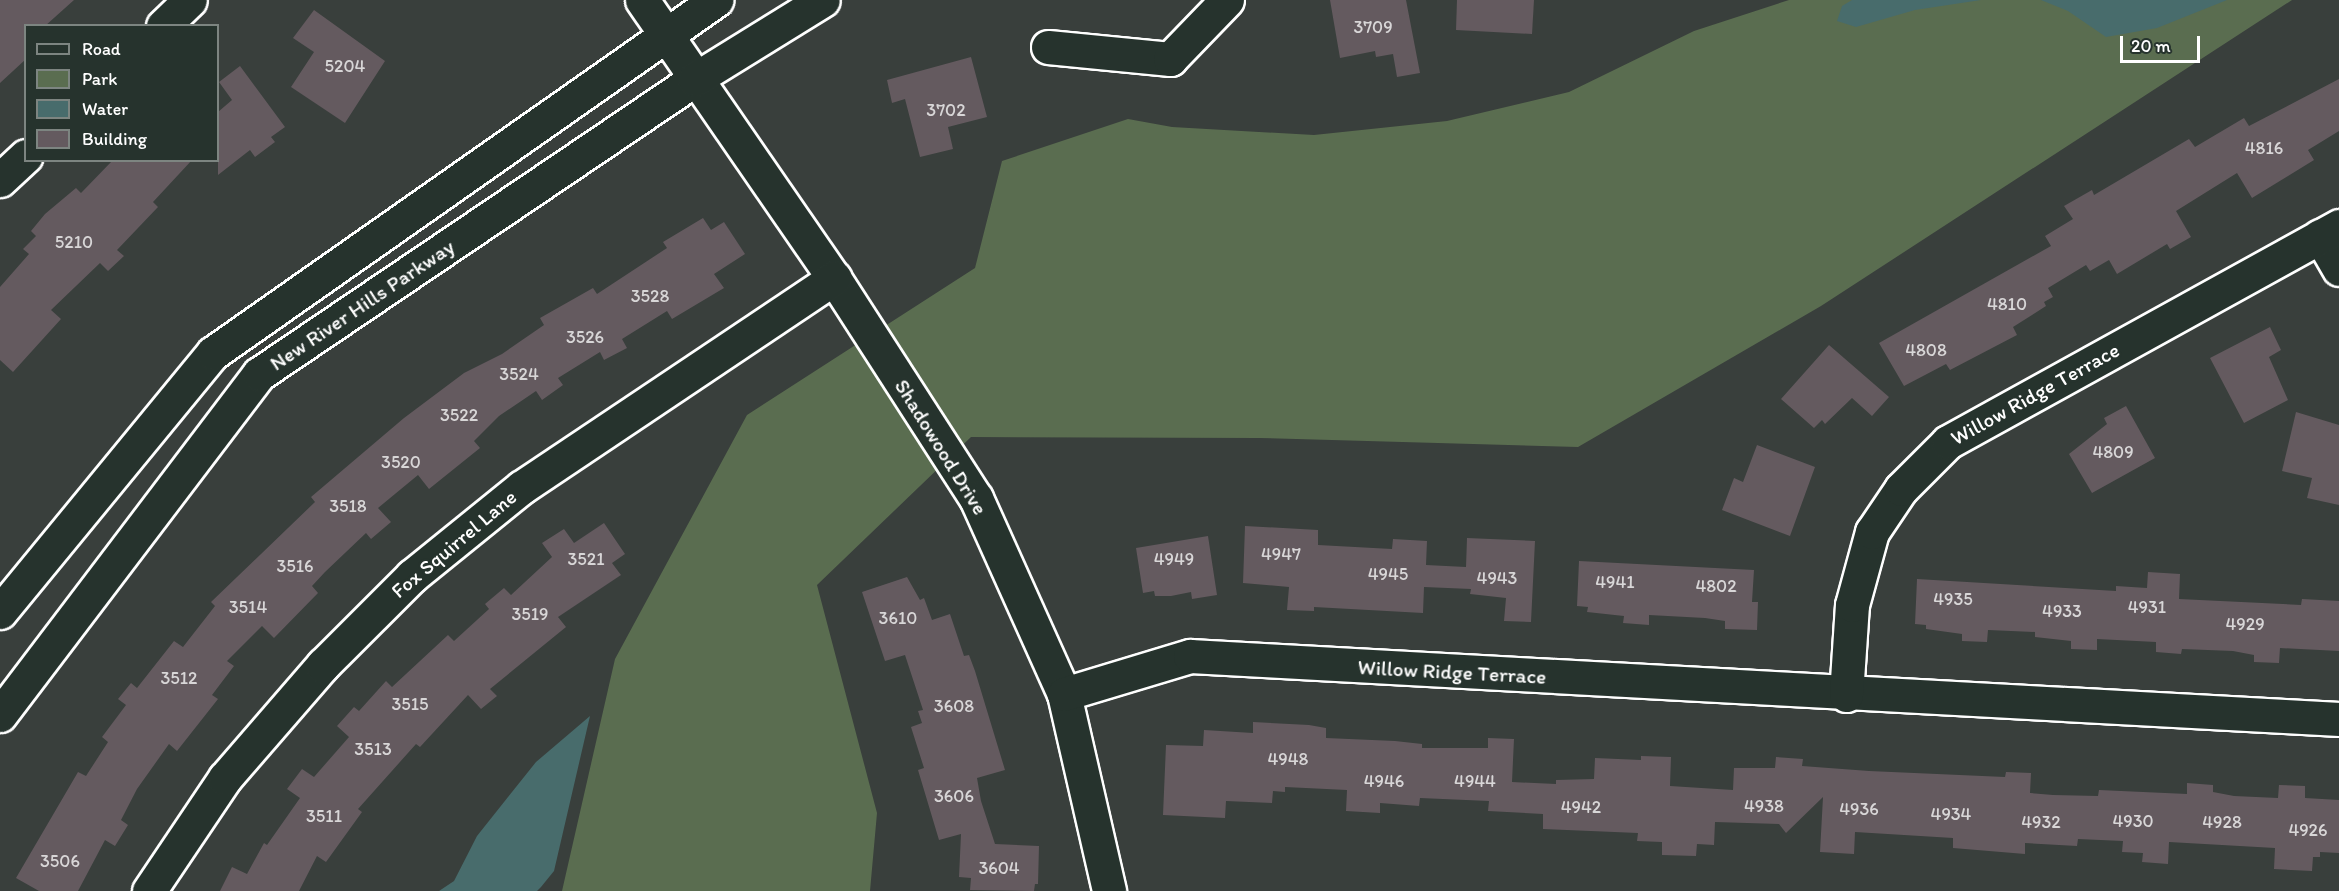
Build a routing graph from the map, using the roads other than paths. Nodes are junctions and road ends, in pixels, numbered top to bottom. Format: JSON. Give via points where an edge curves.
{"nodes":[{"id":1,"x":190,"y":0,"type":"edge"},
{"id":2,"x":642,"y":0,"type":"edge"},
{"id":3,"x":716,"y":0,"type":"edge"},
{"id":4,"x":823,"y":0,"type":"edge"},
{"id":5,"x":1227,"y":0,"type":"edge"},
{"id":6,"x":165,"y":24,"type":"edge"},
{"id":7,"x":665,"y":34,"type":"junction"},
{"id":8,"x":1048,"y":47,"type":"dead end"},
{"id":9,"x":695,"y":79,"type":"junction"},
{"id":10,"x":24,"y":158,"type":"edge"},
{"id":11,"x":0,"y":180,"type":"edge"},
{"id":12,"x":2329,"y":231,"type":"edge"},
{"id":13,"x":2339,"y":269,"type":"edge"},
{"id":14,"x":834,"y":278,"type":"junction"},
{"id":15,"x":0,"y":612,"type":"edge"},
{"id":16,"x":1064,"y":694,"type":"junction"},
{"id":17,"x":1846,"y":695,"type":"junction"},
{"id":18,"x":0,"y":716,"type":"edge"},
{"id":19,"x":2339,"y":719,"type":"edge"},
{"id":20,"x":149,"y":891,"type":"edge"},
{"id":21,"x":1109,"y":891,"type":"edge"}],
"edges":[{"from":1,"to":6,"type":"street"},
{"from":2,"to":7,"type":"street","name":"Shadowood Drive"},
{"from":3,"to":7,"type":"street"},
{"from":4,"to":9,"type":"street","name":"New River Hills Parkway"},
{"from":5,"to":8,"type":"street","via":[[1170,59]]},
{"from":7,"to":9,"type":"street","name":"Shadowood Drive"},
{"from":7,"to":15,"type":"street","via":[[213,353]]},
{"from":9,"to":14,"type":"street","name":"Shadowood Drive"},
{"from":9,"to":18,"type":"street","name":"New River Hills Parkway","via":[[259,374]]},
{"from":10,"to":11,"type":"street"},
{"from":12,"to":13,"type":"street"},
{"from":12,"to":17,"type":"street","name":"Willow Ridge Terrace","via":[[1948,442],[1900,489],[1872,532],[1852,605]]},
{"from":14,"to":16,"type":"street","name":"Shadowood Drive","via":[[976,498]]},
{"from":14,"to":20,"type":"street","name":"Fox Squirrel Lane","via":[[522,487],[412,576],[323,665],[225,778]]},
{"from":16,"to":17,"type":"street","name":"Willow Ridge Terrace","via":[[1190,656]]},
{"from":16,"to":21,"type":"street","name":"Shadowood Drive"},
{"from":17,"to":19,"type":"street","name":"Willow Ridge Terrace"}]}
